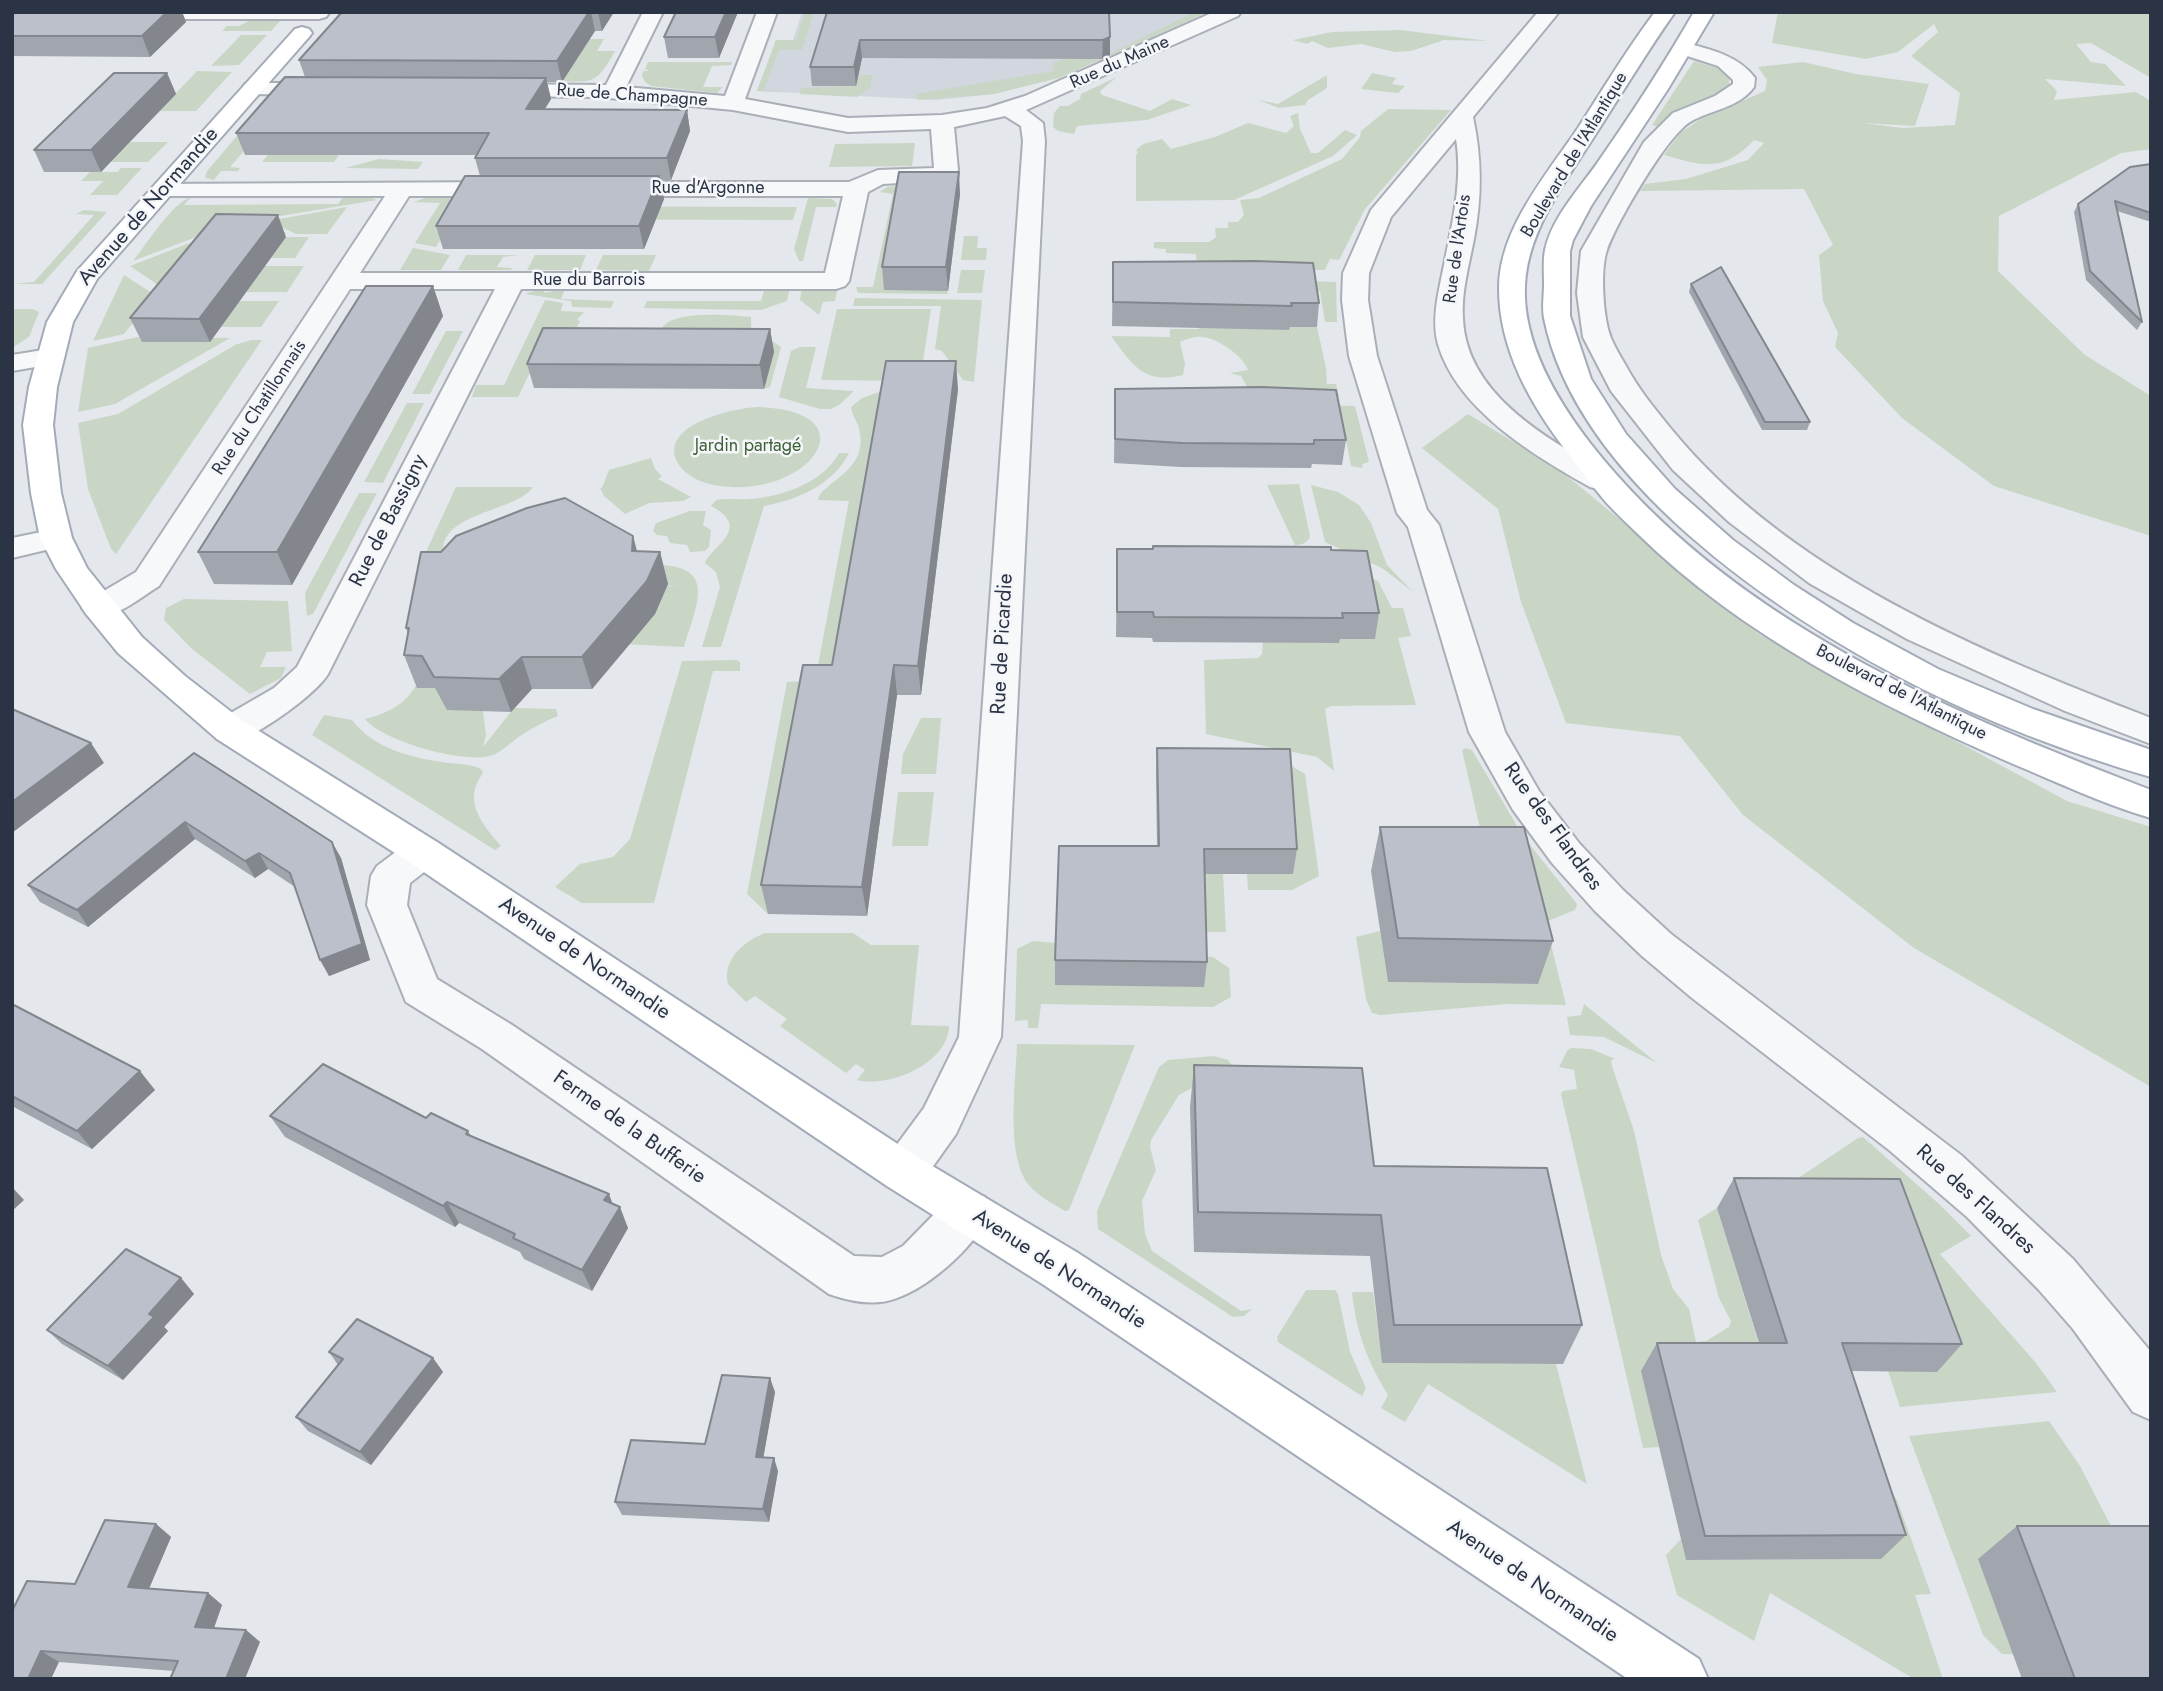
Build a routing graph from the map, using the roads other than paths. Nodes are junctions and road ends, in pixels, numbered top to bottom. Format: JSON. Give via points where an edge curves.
{"nodes":[{"id":1,"x":653,"y":12,"type":"edge"},
{"id":2,"x":767,"y":12,"type":"edge"},
{"id":3,"x":1231,"y":12,"type":"edge"},
{"id":4,"x":1549,"y":12,"type":"edge"},
{"id":5,"x":1665,"y":12,"type":"edge"},
{"id":6,"x":1704,"y":12,"type":"edge"},
{"id":7,"x":108,"y":13,"type":"edge"},
{"id":8,"x":320,"y":13,"type":"edge"},
{"id":9,"x":302,"y":33,"type":"joint"},
{"id":10,"x":1685,"y":49,"type":"junction"},
{"id":11,"x":253,"y":89,"type":"junction"},
{"id":12,"x":353,"y":89,"type":"edge"},
{"id":13,"x":473,"y":90,"type":"edge"},
{"id":14,"x":613,"y":92,"type":"junction"},
{"id":15,"x":733,"y":103,"type":"junction"},
{"id":16,"x":1009,"y":109,"type":"junction"},
{"id":17,"x":1462,"y":116,"type":"junction"},
{"id":18,"x":942,"y":122,"type":"junction"},
{"id":19,"x":858,"y":188,"type":"junction"},
{"id":20,"x":164,"y":189,"type":"junction"},
{"id":21,"x":402,"y":189,"type":"junction"},
{"id":22,"x":529,"y":189,"type":"edge"},
{"id":23,"x":582,"y":189,"type":"edge"},
{"id":24,"x":343,"y":281,"type":"junction"},
{"id":25,"x":512,"y":281,"type":"junction"},
{"id":26,"x":49,"y":357,"type":"junction"},
{"id":27,"x":12,"y":363,"type":"edge"},
{"id":28,"x":1601,"y":481,"type":"junction"},
{"id":29,"x":56,"y":538,"type":"junction"},
{"id":30,"x":12,"y":548,"type":"edge"},
{"id":31,"x":99,"y":608,"type":"junction"},
{"id":32,"x":230,"y":730,"type":"junction"},
{"id":33,"x":2151,"y":732,"type":"edge"},
{"id":34,"x":2151,"y":764,"type":"edge"},
{"id":35,"x":2151,"y":804,"type":"edge"},
{"id":36,"x":423,"y":852,"type":"junction"},
{"id":37,"x":903,"y":1172,"type":"junction"},
{"id":38,"x":968,"y":1212,"type":"junction"},
{"id":39,"x":2151,"y":1395,"type":"edge"},
{"id":40,"x":1679,"y":1679,"type":"edge"}],
"edges":[{"from":1,"to":14,"type":"street"},
{"from":2,"to":15,"type":"street"},
{"from":3,"to":16,"type":"street","name":"Rue du Maine"},
{"from":4,"to":17,"type":"street","name":"Rue des Flandres"},
{"from":5,"to":28,"type":"main road","name":"Boulevard de l'Atlantique","via":[[1542,202],[1522,241],[1512,284],[1525,360],[1541,394]]},
{"from":6,"to":10,"type":"main road","name":"Boulevard de l'Atlantique"},
{"from":7,"to":8,"type":"street"},
{"from":8,"to":9,"type":"street","name":"Avenue de Normandie"},
{"from":9,"to":11,"type":"main road","name":"Avenue de Normandie"},
{"from":10,"to":33,"type":"street","via":[[1725,62],[1744,78],[1744,88],[1681,118],[1652,147],[1594,251],[1590,293],[1597,337],[1625,391],[1684,464],[1740,515],[1820,576],[1919,631]]},
{"from":10,"to":34,"type":"main road","name":"Boulevard de l'Atlantique","via":[[1575,214],[1558,248],[1553,290],[1561,334],[1579,380],[1606,428],[1646,478],[1689,520],[1744,567],[1816,616],[1953,688]]},
{"from":11,"to":12,"type":"street"},
{"from":11,"to":20,"type":"main road","name":"Avenue de Normandie"},
{"from":13,"to":14,"type":"street","name":"Rue de Champagne"},
{"from":14,"to":15,"type":"street","name":"Rue de Champagne"},
{"from":15,"to":18,"type":"street","name":"Rue de Champagne","via":[[842,125]]},
{"from":16,"to":18,"type":"street","name":"Rue de Champagne"},
{"from":16,"to":37,"type":"street","name":"Rue de Picardie","via":[[1032,122],[1034,141],[980,1037],[940,1121]]},
{"from":17,"to":28,"type":"street","name":"Rue de l'Artois","via":[[1470,153],[1466,212],[1448,319],[1453,350],[1469,379],[1506,419]]},
{"from":17,"to":39,"type":"street","name":"Rue des Flandres","via":[[1380,215],[1360,258],[1355,300],[1363,356],[1412,513],[1423,525],[1491,741],[1538,815],[1610,905],[1702,982],[1869,1107],[1992,1210],[2074,1295]]},
{"from":18,"to":19,"type":"street","name":"Rue d'Argonne","via":[[945,173],[878,177]]},
{"from":19,"to":23,"type":"street","name":"Rue d'Argonne"},
{"from":19,"to":25,"type":"street","name":"Rue du Barrois","via":[[836,281]]},
{"from":20,"to":21,"type":"street"},
{"from":20,"to":26,"type":"main road","name":"Avenue de Normandie","via":[[72,296]]},
{"from":21,"to":22,"type":"street"},
{"from":21,"to":24,"type":"street","name":"Rue du Chatillonnais"},
{"from":24,"to":25,"type":"street","name":"Rue du Barrois"},
{"from":24,"to":31,"type":"street","name":"Rue du Chatillonnais","via":[[148,579]]},
{"from":25,"to":32,"type":"street","name":"Rue de Bassigny","via":[[311,674],[286,696]]},
{"from":26,"to":27,"type":"street"},
{"from":26,"to":29,"type":"main road","name":"Avenue de Normandie","via":[[37,425]]},
{"from":28,"to":35,"type":"main road","name":"Boulevard de l'Atlantique","via":[[1650,530],[1712,580],[1783,631],[1857,675],[2071,775]]},
{"from":29,"to":30,"type":"street"},
{"from":29,"to":31,"type":"main road","name":"Avenue de Normandie"},
{"from":31,"to":32,"type":"main road","name":"Avenue de Normandie","via":[[130,645]]},
{"from":32,"to":36,"type":"main road","name":"Avenue de Normandie"},
{"from":36,"to":37,"type":"main road","name":"Avenue de Normandie"},
{"from":36,"to":38,"type":"street","name":"Ferme de la Bufferie","via":[[391,876],[387,905],[421,990],[497,1037],[846,1278],[886,1279],[920,1261]]},
{"from":37,"to":38,"type":"main road","name":"Avenue de Normandie"},
{"from":38,"to":40,"type":"main road","name":"Avenue de Normandie","via":[[1084,1284]]}]}
